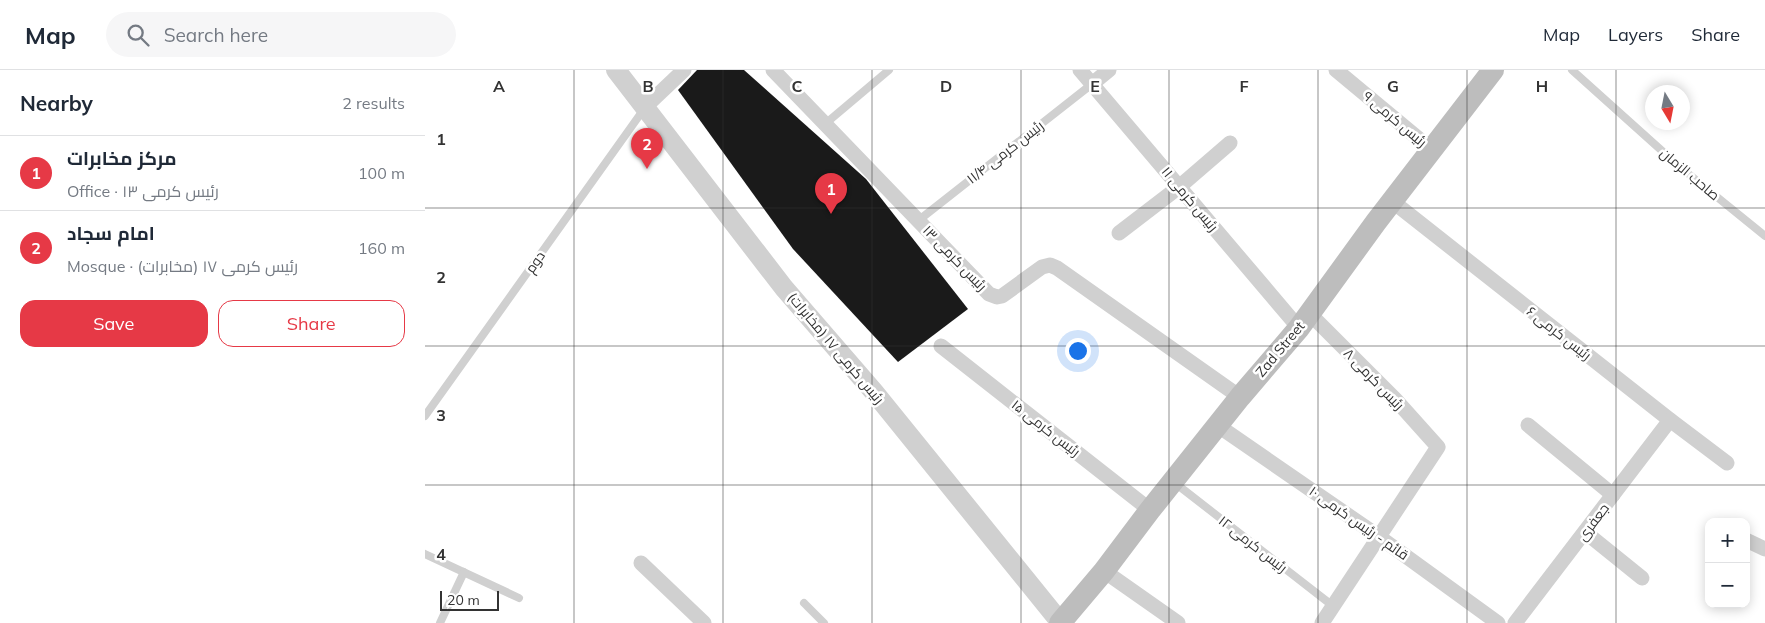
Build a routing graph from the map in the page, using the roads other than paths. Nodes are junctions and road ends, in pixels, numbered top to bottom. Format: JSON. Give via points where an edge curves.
{"nodes":[{"id":1,"x":616,"y":70,"type":"edge"},
{"id":2,"x":684,"y":70,"type":"edge"},
{"id":3,"x":773,"y":70,"type":"edge"},
{"id":4,"x":889,"y":70,"type":"edge"},
{"id":5,"x":1081,"y":70,"type":"edge"},
{"id":6,"x":1109,"y":70,"type":"edge"},
{"id":7,"x":1336,"y":70,"type":"edge"},
{"id":8,"x":1493,"y":70,"type":"edge"},
{"id":9,"x":1572,"y":70,"type":"edge"},
{"id":10,"x":1092,"y":84,"type":"junction"},
{"id":11,"x":645,"y":107,"type":"junction"},
{"id":12,"x":825,"y":124,"type":"junction"},
{"id":13,"x":1230,"y":143,"type":"dead end"},
{"id":14,"x":1431,"y":149,"type":"junction"},
{"id":15,"x":1179,"y":187,"type":"junction"},
{"id":16,"x":1392,"y":201,"type":"junction"},
{"id":17,"x":919,"y":220,"type":"junction"},
{"id":18,"x":1119,"y":233,"type":"dead end"},
{"id":19,"x":1765,"y":236,"type":"edge"},
{"id":20,"x":1304,"y":321,"type":"junction"},
{"id":21,"x":941,"y":346,"type":"dead end"},
{"id":22,"x":1241,"y":397,"type":"junction"},
{"id":23,"x":425,"y":416,"type":"edge"},
{"id":24,"x":1670,"y":420,"type":"junction"},
{"id":25,"x":1528,"y":425,"type":"dead end"},
{"id":26,"x":1217,"y":426,"type":"junction"},
{"id":27,"x":1727,"y":463,"type":"dead end"},
{"id":28,"x":1173,"y":482,"type":"junction"},
{"id":29,"x":1613,"y":495,"type":"junction"},
{"id":30,"x":1150,"y":510,"type":"junction"},
{"id":31,"x":1585,"y":532,"type":"junction"},
{"id":32,"x":1378,"y":536,"type":"junction"},
{"id":33,"x":1750,"y":542,"type":"edge"},
{"id":34,"x":1765,"y":549,"type":"edge"},
{"id":35,"x":425,"y":554,"type":"edge"},
{"id":36,"x":641,"y":563,"type":"dead end"},
{"id":37,"x":1104,"y":571,"type":"junction"},
{"id":38,"x":464,"y":572,"type":"junction"},
{"id":39,"x":1642,"y":578,"type":"dead end"},
{"id":40,"x":519,"y":598,"type":"dead end"},
{"id":41,"x":804,"y":603,"type":"dead end"},
{"id":42,"x":1333,"y":606,"type":"junction"},
{"id":43,"x":440,"y":623,"type":"edge"},
{"id":44,"x":704,"y":623,"type":"edge"},
{"id":45,"x":824,"y":623,"type":"edge"},
{"id":46,"x":1061,"y":623,"type":"edge"},
{"id":47,"x":1178,"y":623,"type":"edge"},
{"id":48,"x":1322,"y":623,"type":"edge"},
{"id":49,"x":1498,"y":623,"type":"edge"},
{"id":50,"x":1515,"y":623,"type":"edge"}],
"edges":[{"from":1,"to":11,"type":"street","name":"رئیس کرمی ۱۷ (مخابرات)"},
{"from":2,"to":11,"type":"street"},
{"from":3,"to":12,"type":"street","name":"رئیس کرمی ۱۳"},
{"from":4,"to":12,"type":"lane"},
{"from":5,"to":10,"type":"street","name":"رئیس کرمی ۱۱"},
{"from":6,"to":10,"type":"street"},
{"from":7,"to":14,"type":"street","name":"رئیس کرمی ۹"},
{"from":8,"to":14,"type":"main road","name":"Zad Street"},
{"from":9,"to":19,"type":"lane","name":"صاحب الزمان"},
{"from":10,"to":15,"type":"street","name":"رئیس کرمی ۱۱"},
{"from":10,"to":17,"type":"lane","name":"رئیس کرمی ۱۱/۴"},
{"from":11,"to":23,"type":"lane","name":"دوم"},
{"from":11,"to":46,"type":"street","name":"رئیس کرمی ۱۷ (مخابرات)","via":[[784,288],[874,392]]},
{"from":12,"to":17,"type":"street","name":"رئیس کرمی ۱۳"},
{"from":13,"to":15,"type":"street"},
{"from":14,"to":16,"type":"main road","name":"Zad Street"},
{"from":15,"to":18,"type":"street"},
{"from":15,"to":20,"type":"street","name":"رئیس کرمی ۱۱"},
{"from":16,"to":20,"type":"main road","name":"Zad Street"},
{"from":16,"to":24,"type":"street","name":"رئیس کرمی ۶"},
{"from":17,"to":22,"type":"street","name":"رئیس کرمی ۱۳","via":[[989,294],[1002,296],[1042,268],[1057,268]]},
{"from":20,"to":22,"type":"main road","name":"Zad Street"},
{"from":20,"to":32,"type":"street","name":"رئیس کرمی ۸","via":[[1395,399],[1438,447]]},
{"from":21,"to":30,"type":"street","name":"رئیس کرمی ۱۵"},
{"from":22,"to":26,"type":"main road","name":"Zad Street"},
{"from":24,"to":27,"type":"street","name":"رئیس کرمی ۶"},
{"from":24,"to":29,"type":"street","name":"جعفری"},
{"from":25,"to":29,"type":"street"},
{"from":26,"to":28,"type":"main road","name":"Zad Street"},
{"from":26,"to":32,"type":"street","name":"قائم - رئیس کرمی ۱۰"},
{"from":28,"to":30,"type":"main road","name":"Zad Street"},
{"from":28,"to":42,"type":"lane","name":"رئیس کرمی ۱۲"},
{"from":29,"to":31,"type":"street","name":"جعفری"},
{"from":30,"to":37,"type":"main road","name":"Zad Street"},
{"from":31,"to":39,"type":"street"},
{"from":31,"to":50,"type":"street","name":"جعفری"},
{"from":32,"to":42,"type":"street"},
{"from":32,"to":49,"type":"street","name":"قائم - رئیس کرمی ۱۰"},
{"from":33,"to":34,"type":"street"},
{"from":35,"to":38,"type":"lane"},
{"from":36,"to":44,"type":"street"},
{"from":37,"to":46,"type":"main road","name":"Zad Street"},
{"from":37,"to":47,"type":"street"},
{"from":38,"to":40,"type":"lane"},
{"from":38,"to":43,"type":"lane"},
{"from":41,"to":45,"type":"lane"},
{"from":42,"to":48,"type":"street"}]}
